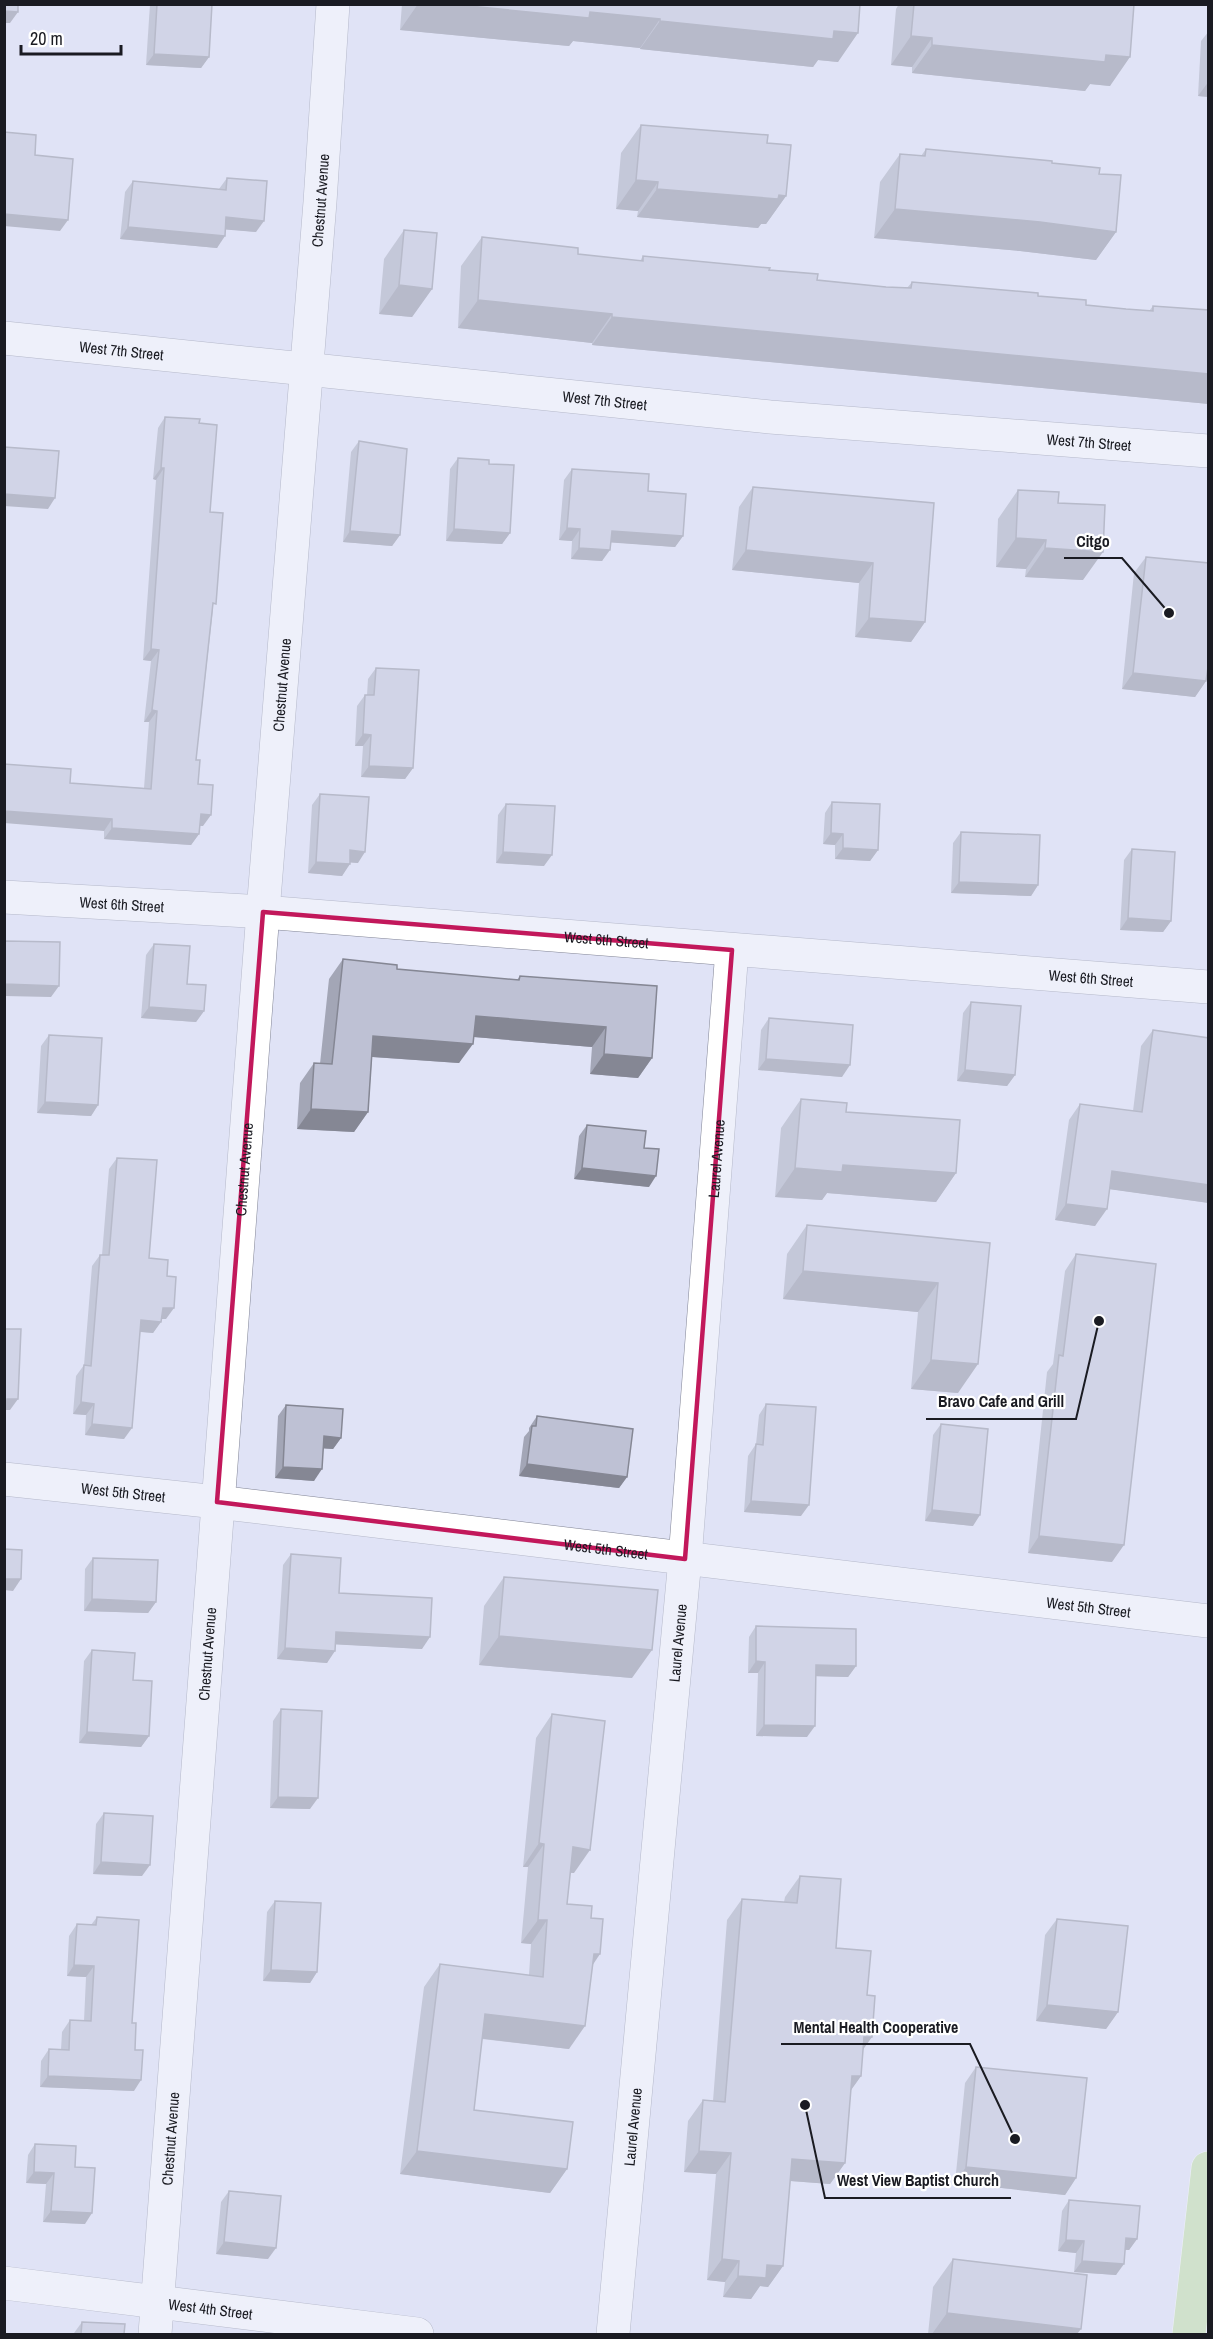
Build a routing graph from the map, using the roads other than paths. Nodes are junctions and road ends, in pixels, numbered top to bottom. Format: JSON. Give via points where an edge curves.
{"nodes":[{"id":1,"x":333,"y":4,"type":"edge"},
{"id":2,"x":4,"y":338,"type":"edge"},
{"id":3,"x":306,"y":368,"type":"junction"},
{"id":4,"x":1209,"y":451,"type":"edge"},
{"id":5,"x":4,"y":897,"type":"edge"},
{"id":6,"x":262,"y":912,"type":"junction"},
{"id":7,"x":732,"y":950,"type":"junction"},
{"id":8,"x":1209,"y":987,"type":"edge"},
{"id":9,"x":4,"y":1479,"type":"edge"},
{"id":10,"x":217,"y":1502,"type":"junction"},
{"id":11,"x":685,"y":1559,"type":"junction"},
{"id":12,"x":1209,"y":1621,"type":"edge"},
{"id":13,"x":1209,"y":2168,"type":"edge"},
{"id":14,"x":4,"y":2283,"type":"edge"},
{"id":15,"x":158,"y":2301,"type":"junction"},
{"id":16,"x":155,"y":2334,"type":"edge"},
{"id":17,"x":417,"y":2334,"type":"edge"},
{"id":18,"x":613,"y":2334,"type":"edge"},
{"id":19,"x":1189,"y":2334,"type":"edge"}],
"edges":[{"from":1,"to":3,"type":"street","name":"Chestnut Avenue"},
{"from":2,"to":3,"type":"street","name":"West 7th Street"},
{"from":3,"to":4,"type":"street","name":"West 7th Street","via":[[770,417]]},
{"from":3,"to":6,"type":"street","name":"Chestnut Avenue"},
{"from":5,"to":6,"type":"street","name":"West 6th Street"},
{"from":6,"to":7,"type":"street","name":"West 6th Street"},
{"from":6,"to":10,"type":"street","name":"Chestnut Avenue"},
{"from":7,"to":8,"type":"street","name":"West 6th Street"},
{"from":7,"to":11,"type":"street","name":"Laurel Avenue"},
{"from":9,"to":10,"type":"street","name":"West 5th Street"},
{"from":10,"to":11,"type":"street","name":"West 5th Street"},
{"from":10,"to":15,"type":"street","name":"Chestnut Avenue"},
{"from":11,"to":12,"type":"street","name":"West 5th Street"},
{"from":11,"to":18,"type":"street","name":"Laurel Avenue"},
{"from":13,"to":19,"type":"main road"},
{"from":14,"to":15,"type":"street","name":"West 4th Street"},
{"from":15,"to":16,"type":"street","name":"Chestnut Avenue"},
{"from":15,"to":17,"type":"street","name":"West 4th Street"}]}
